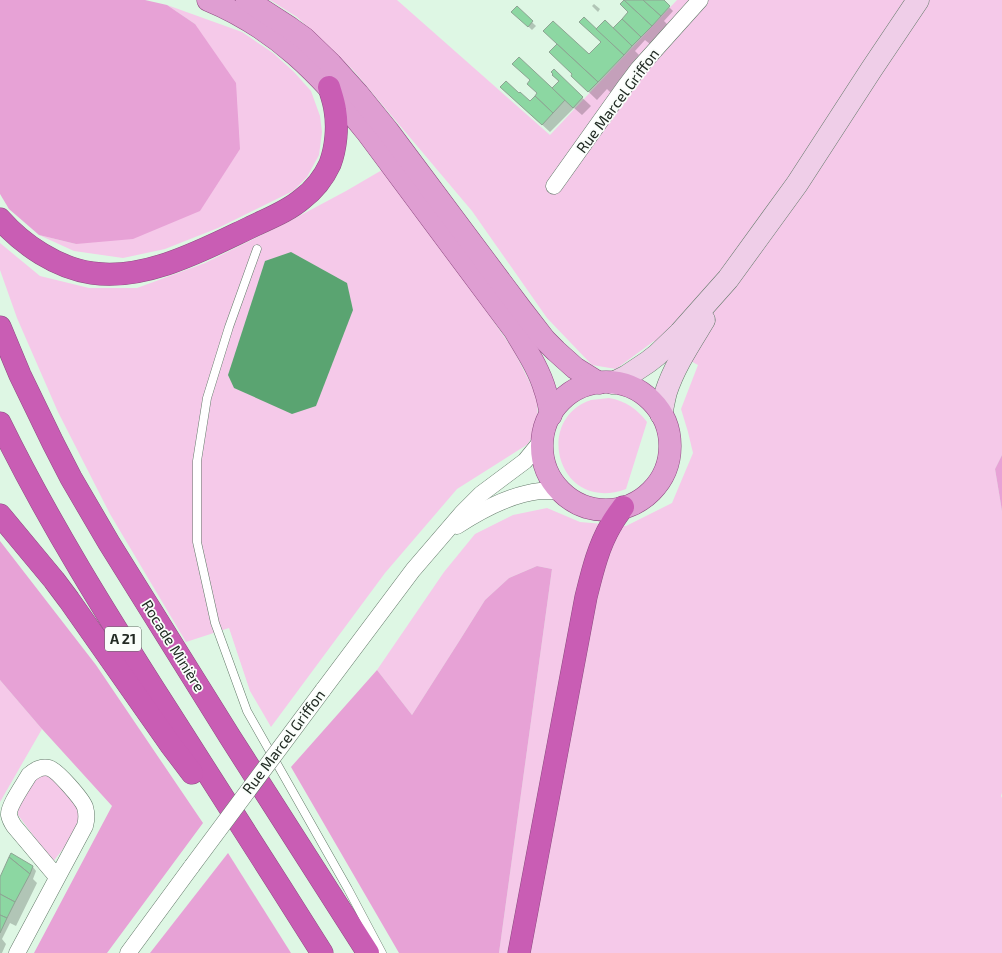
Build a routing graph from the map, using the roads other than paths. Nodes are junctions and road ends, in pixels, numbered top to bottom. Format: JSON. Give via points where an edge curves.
{"nodes":[{"id":1,"x":208,"y":0,"type":"edge"},
{"id":2,"x":247,"y":0,"type":"edge"},
{"id":3,"x":700,"y":0,"type":"edge"},
{"id":4,"x":906,"y":0,"type":"edge"},
{"id":5,"x":918,"y":0,"type":"edge"},
{"id":6,"x":870,"y":70,"type":"junction"},
{"id":7,"x":329,"y":87,"type":"junction"},
{"id":8,"x":554,"y":186,"type":"dead end"},
{"id":9,"x":0,"y":219,"type":"edge"},
{"id":10,"x":257,"y":249,"type":"dead end"},
{"id":11,"x":728,"y":279,"type":"junction"},
{"id":12,"x":0,"y":327,"type":"edge"},
{"id":13,"x":606,"y":382,"type":"junction"},
{"id":14,"x":661,"y":414,"type":"junction"},
{"id":15,"x":551,"y":415,"type":"junction"},
{"id":16,"x":0,"y":423,"type":"edge"},
{"id":17,"x":543,"y":439,"type":"junction"},
{"id":18,"x":562,"y":492,"type":"junction"},
{"id":19,"x":623,"y":507,"type":"junction"},
{"id":20,"x":0,"y":515,"type":"edge"},
{"id":21,"x":444,"y":535,"type":"junction"},
{"id":22,"x":256,"y":849,"type":"junction"},
{"id":23,"x":57,"y":877,"type":"junction"},
{"id":24,"x":17,"y":953,"type":"edge"},
{"id":25,"x":128,"y":953,"type":"edge"},
{"id":26,"x":322,"y":953,"type":"edge"},
{"id":27,"x":368,"y":953,"type":"edge"},
{"id":28,"x":382,"y":953,"type":"edge"},
{"id":29,"x":520,"y":953,"type":"edge"}],
"edges":[{"from":1,"to":7,"type":"main road","via":[[272,35]]},
{"from":2,"to":13,"type":"main road","via":[[299,34],[339,73],[384,126],[545,340],[575,368]]},
{"from":3,"to":8,"type":"street","name":"Rue Marcel Griffon","via":[[638,69]]},
{"from":4,"to":6,"type":"main road"},
{"from":5,"to":6,"type":"main road"},
{"from":6,"to":11,"type":"main road","via":[[797,184]]},
{"from":7,"to":9,"type":"highway","via":[[336,124],[334,153],[311,192],[282,212],[176,260],[131,273],[91,273],[51,260]]},
{"from":7,"to":15,"type":"main road","via":[[366,130],[515,331],[540,376]]},
{"from":10,"to":28,"type":"lane","via":[[207,398],[197,461],[196,542],[215,623],[247,711]]},
{"from":11,"to":13,"type":"main road","via":[[657,355],[627,376]]},
{"from":11,"to":14,"type":"main road","via":[[680,361],[666,392]]},
{"from":12,"to":27,"type":"highway","name":"Rocade Minière","number":"A 21","via":[[20,376],[53,443],[109,543]]},
{"from":13,"to":14,"type":"main road","via":[[637,390],[651,400]]},
{"from":13,"to":15,"type":"main road","via":[[582,387],[568,395]]},
{"from":14,"to":19,"type":"main road","via":[[668,429],[670,446],[665,470],[646,496]]},
{"from":15,"to":17,"type":"main road"},
{"from":16,"to":22,"type":"highway","number":"A 21","via":[[47,513],[88,583]]},
{"from":17,"to":18,"type":"main road","via":[[548,471]]},
{"from":17,"to":21,"type":"street","name":"Rue Marcel Griffon","via":[[525,461],[481,494]]},
{"from":18,"to":19,"type":"main road","via":[[591,507],[607,510]]},
{"from":18,"to":21,"type":"street","name":"Rue Marcel Griffon","via":[[540,491],[497,504],[469,518]]},
{"from":19,"to":29,"type":"highway","via":[[603,541],[586,597]]},
{"from":20,"to":22,"type":"highway","via":[[65,595],[187,766]]},
{"from":21,"to":25,"type":"street","name":"Rue Marcel Griffon","bridge":true,"via":[[413,570]]},
{"from":22,"to":26,"type":"highway","number":"A 21"},
{"from":23,"to":23,"type":"street","via":[[14,826],[9,816],[9,810],[29,775],[42,768],[51,768],[79,796],[87,814],[85,826]]},
{"from":23,"to":24,"type":"street"}]}
